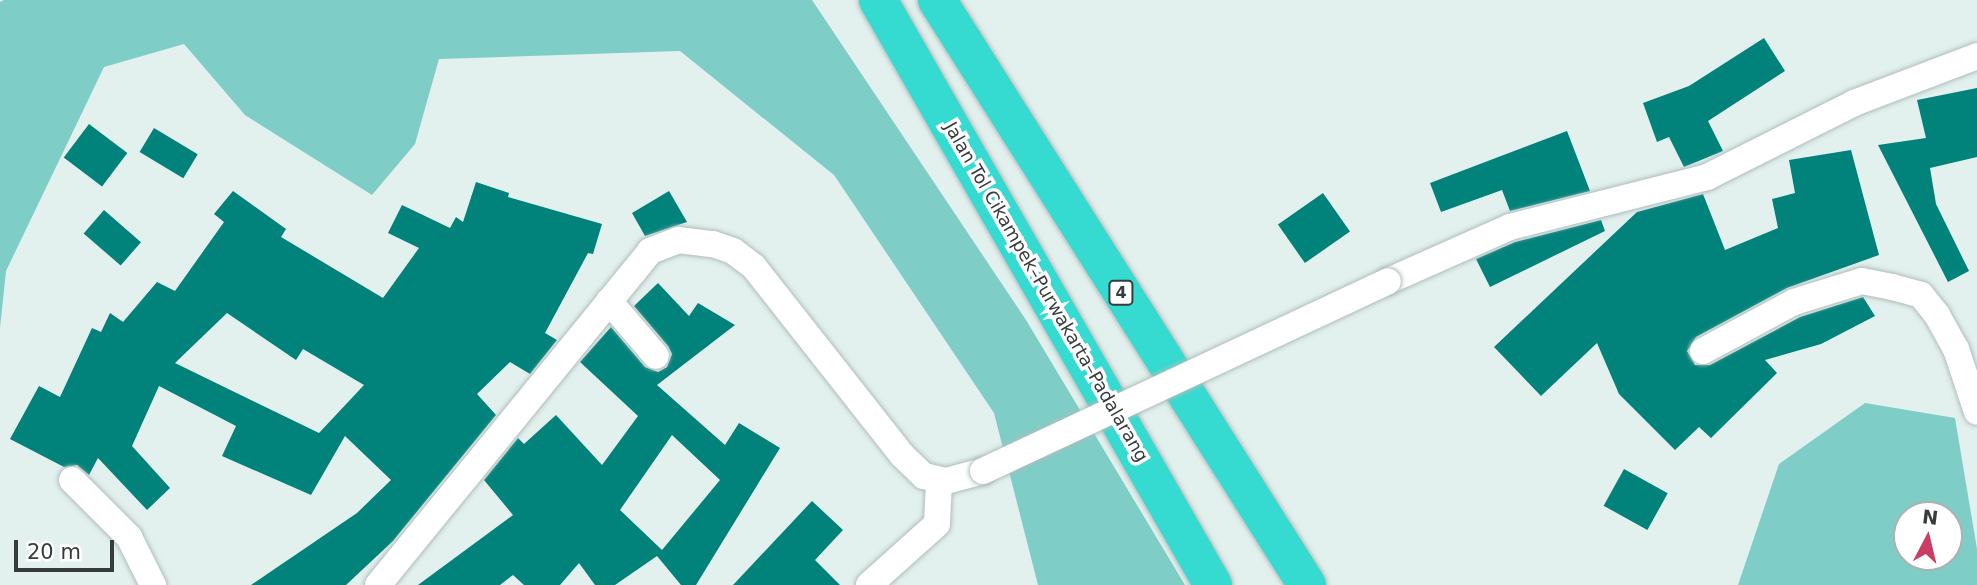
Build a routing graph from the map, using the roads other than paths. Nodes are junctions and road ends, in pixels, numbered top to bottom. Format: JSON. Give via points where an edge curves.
{"nodes":[{"id":1,"x":878,"y":0,"type":"edge"},
{"id":2,"x":937,"y":0,"type":"edge"},
{"id":3,"x":1969,"y":65,"type":"edge"},
{"id":4,"x":609,"y":301,"type":"junction"},
{"id":5,"x":1703,"y":351,"type":"dead end"},
{"id":6,"x":656,"y":356,"type":"dead end"},
{"id":7,"x":1977,"y":412,"type":"edge"},
{"id":8,"x":72,"y":480,"type":"dead end"},
{"id":9,"x":939,"y":481,"type":"junction"},
{"id":10,"x":153,"y":585,"type":"edge"},
{"id":11,"x":378,"y":585,"type":"edge"},
{"id":12,"x":869,"y":585,"type":"edge"},
{"id":13,"x":1213,"y":585,"type":"edge"},
{"id":14,"x":1307,"y":585,"type":"edge"}],
"edges":[{"from":1,"to":13,"type":"highway","name":"Jalan Tol Cikampek–Purwakarta–Padalarang"},
{"from":2,"to":14,"type":"highway","number":"4"},
{"from":3,"to":9,"type":"street","bridge":true,"via":[[1854,103],[1707,177],[1510,228],[983,471]]},
{"from":4,"to":6,"type":"street"},
{"from":4,"to":9,"type":"street","via":[[661,244],[692,239],[733,251],[774,290],[902,455],[924,476]]},
{"from":4,"to":11,"type":"street"},
{"from":5,"to":7,"type":"street","via":[[1794,302],[1862,281],[1892,287],[1921,295],[1937,315],[1956,349]]},
{"from":8,"to":10,"type":"street","via":[[129,537]]},
{"from":9,"to":12,"type":"street","via":[[937,524]]}]}
